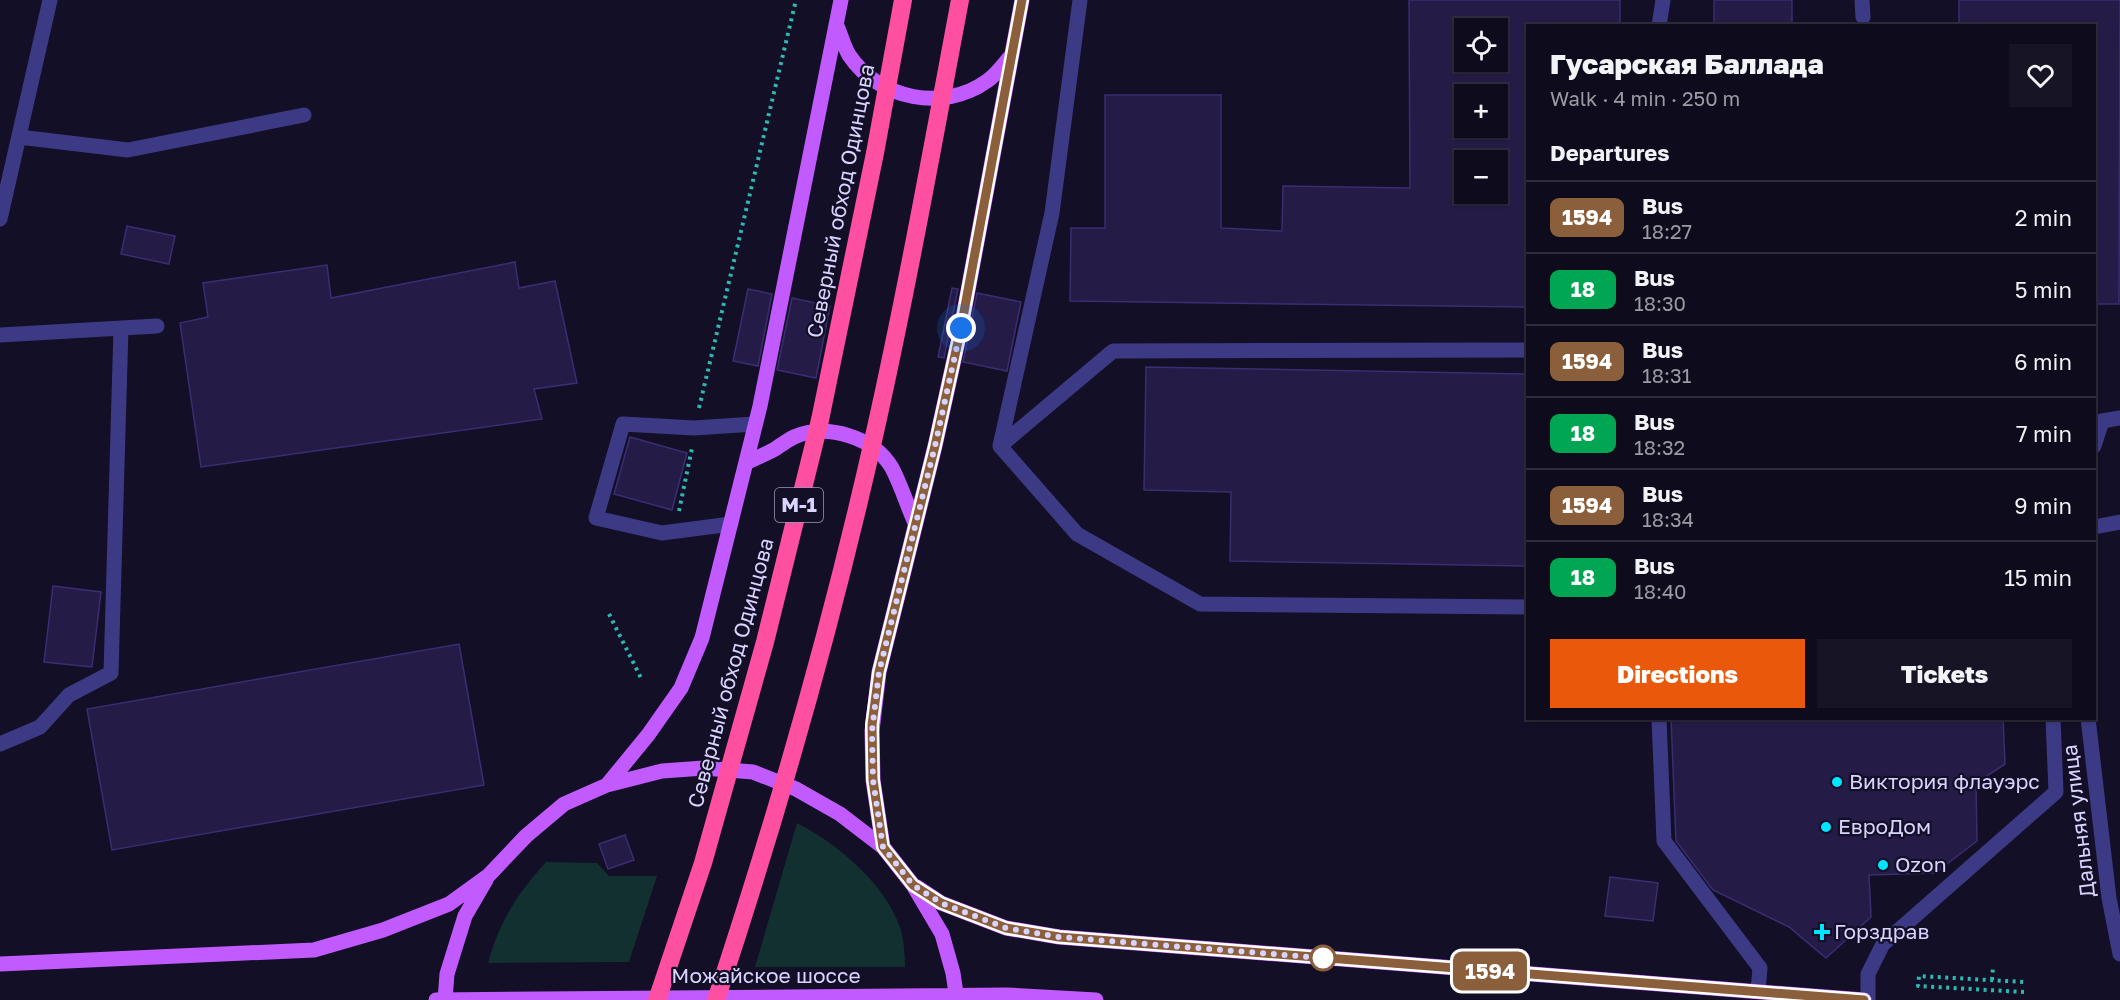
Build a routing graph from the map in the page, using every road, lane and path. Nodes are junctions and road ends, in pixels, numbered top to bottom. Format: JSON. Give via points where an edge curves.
{"nodes":[{"id":1,"x":50,"y":0,"type":"edge"},
{"id":2,"x":796,"y":0,"type":"edge"},
{"id":3,"x":841,"y":0,"type":"edge"},
{"id":4,"x":903,"y":0,"type":"edge"},
{"id":5,"x":960,"y":0,"type":"edge"},
{"id":6,"x":1022,"y":0,"type":"edge"},
{"id":7,"x":1080,"y":0,"type":"edge"},
{"id":8,"x":1663,"y":0,"type":"edge"},
{"id":9,"x":1862,"y":0,"type":"edge"},
{"id":10,"x":1863,"y":17,"type":"dead end"},
{"id":11,"x":1659,"y":24,"type":"edge"},
{"id":12,"x":837,"y":26,"type":"junction"},
{"id":13,"x":1010,"y":57,"type":"junction"},
{"id":14,"x":304,"y":115,"type":"dead end"},
{"id":15,"x":19,"y":137,"type":"junction"},
{"id":16,"x":0,"y":219,"type":"edge"},
{"id":17,"x":157,"y":326,"type":"dead end"},
{"id":18,"x":121,"y":328,"type":"junction"},
{"id":19,"x":0,"y":335,"type":"edge"},
{"id":20,"x":1526,"y":350,"type":"edge"},
{"id":21,"x":2120,"y":418,"type":"edge"},
{"id":22,"x":755,"y":424,"type":"junction"},
{"id":23,"x":694,"y":428,"type":"junction"},
{"id":24,"x":2096,"y":440,"type":"edge"},
{"id":25,"x":1000,"y":446,"type":"junction"},
{"id":26,"x":746,"y":463,"type":"junction"},
{"id":27,"x":669,"y":514,"type":"dead end"},
{"id":28,"x":2120,"y":522,"type":"edge"},
{"id":29,"x":915,"y":523,"type":"junction"},
{"id":30,"x":731,"y":524,"type":"junction"},
{"id":31,"x":2096,"y":527,"type":"edge"},
{"id":32,"x":1526,"y":607,"type":"edge"},
{"id":33,"x":609,"y":614,"type":"dead end"},
{"id":34,"x":642,"y":680,"type":"dead end"},
{"id":35,"x":1659,"y":720,"type":"edge"},
{"id":36,"x":2054,"y":720,"type":"edge"},
{"id":37,"x":2088,"y":720,"type":"edge"},
{"id":38,"x":0,"y":744,"type":"edge"},
{"id":39,"x":608,"y":785,"type":"junction"},
{"id":40,"x":883,"y":847,"type":"junction"},
{"id":41,"x":489,"y":875,"type":"junction"},
{"id":42,"x":913,"y":885,"type":"junction"},
{"id":43,"x":2120,"y":954,"type":"edge"},
{"id":44,"x":0,"y":964,"type":"edge"},
{"id":45,"x":1993,"y":967,"type":"dead end"},
{"id":46,"x":1992,"y":980,"type":"junction"},
{"id":47,"x":2024,"y":982,"type":"dead end"},
{"id":48,"x":1758,"y":991,"type":"junction"},
{"id":49,"x":2024,"y":992,"type":"dead end"},
{"id":50,"x":436,"y":1000,"type":"edge"},
{"id":51,"x":445,"y":1000,"type":"edge"},
{"id":52,"x":657,"y":1000,"type":"edge"},
{"id":53,"x":716,"y":1000,"type":"edge"},
{"id":54,"x":957,"y":1000,"type":"edge"},
{"id":55,"x":1096,"y":1000,"type":"edge"},
{"id":56,"x":1866,"y":1000,"type":"edge"}],
"edges":[{"from":1,"to":15,"type":"street"},
{"from":2,"to":23,"type":"path"},
{"from":3,"to":12,"type":"main road"},
{"from":4,"to":52,"type":"highway","name":"Северный обход Одинцова","number":"М-1","via":[[820,420],[765,642],[702,863]]},
{"from":5,"to":53,"type":"highway","number":"М-1","via":[[875,432],[819,656],[756,880]]},
{"from":6,"to":13,"type":"main road"},
{"from":7,"to":25,"type":"street","via":[[1052,213]]},
{"from":8,"to":11,"type":"street"},
{"from":9,"to":10,"type":"street"},
{"from":12,"to":13,"type":"main road","via":[[849,55],[870,79],[897,94],[928,99],[960,95],[988,80]]},
{"from":12,"to":22,"type":"main road"},
{"from":13,"to":29,"type":"main road","via":[[961,328]]},
{"from":14,"to":15,"type":"street","via":[[128,150]]},
{"from":15,"to":16,"type":"street"},
{"from":17,"to":18,"type":"street"},
{"from":18,"to":19,"type":"street"},
{"from":18,"to":38,"type":"street","via":[[111,673],[69,694],[40,726]]},
{"from":20,"to":25,"type":"street","via":[[1113,351]]},
{"from":21,"to":24,"type":"street","via":[[2102,421]]},
{"from":22,"to":23,"type":"street"},
{"from":22,"to":26,"type":"main road"},
{"from":23,"to":27,"type":"path","via":[[679,511]]},
{"from":23,"to":30,"type":"street","via":[[623,424],[596,518],[662,533]]},
{"from":25,"to":32,"type":"street","via":[[1077,534],[1200,604]]},
{"from":26,"to":29,"type":"main road","via":[[794,437],[839,432],[863,441],[882,455],[892,468]]},
{"from":26,"to":30,"type":"main road"},
{"from":28,"to":31,"type":"street"},
{"from":29,"to":40,"type":"main road","via":[[879,672],[872,725],[873,780]]},
{"from":30,"to":39,"type":"main road","via":[[702,638],[681,688]]},
{"from":33,"to":34,"type":"path"},
{"from":35,"to":48,"type":"street","via":[[1664,841],[1760,968]]},
{"from":36,"to":56,"type":"street","via":[[2056,792],[1883,944],[1868,974]]},
{"from":37,"to":43,"type":"street","name":"Дальняя улица","via":[[2109,898]]},
{"from":39,"to":40,"type":"main road","via":[[672,770],[753,772],[840,813]]},
{"from":39,"to":41,"type":"main road","via":[[564,804]]},
{"from":40,"to":42,"type":"main road"},
{"from":41,"to":44,"type":"main road","via":[[449,904],[383,930],[314,950]]},
{"from":41,"to":51,"type":"main road","via":[[465,916],[447,974]]},
{"from":42,"to":48,"type":"main road","via":[[941,903],[1006,928],[1059,937]]},
{"from":42,"to":54,"type":"main road","via":[[942,934]]},
{"from":45,"to":46,"type":"path"},
{"from":46,"to":47,"type":"path"},
{"from":46,"to":49,"type":"path","via":[[1919,976],[1918,986]]},
{"from":48,"to":56,"type":"main road"},
{"from":50,"to":55,"type":"main road","name":"Можайское шоссе","via":[[1007,995]]}]}
